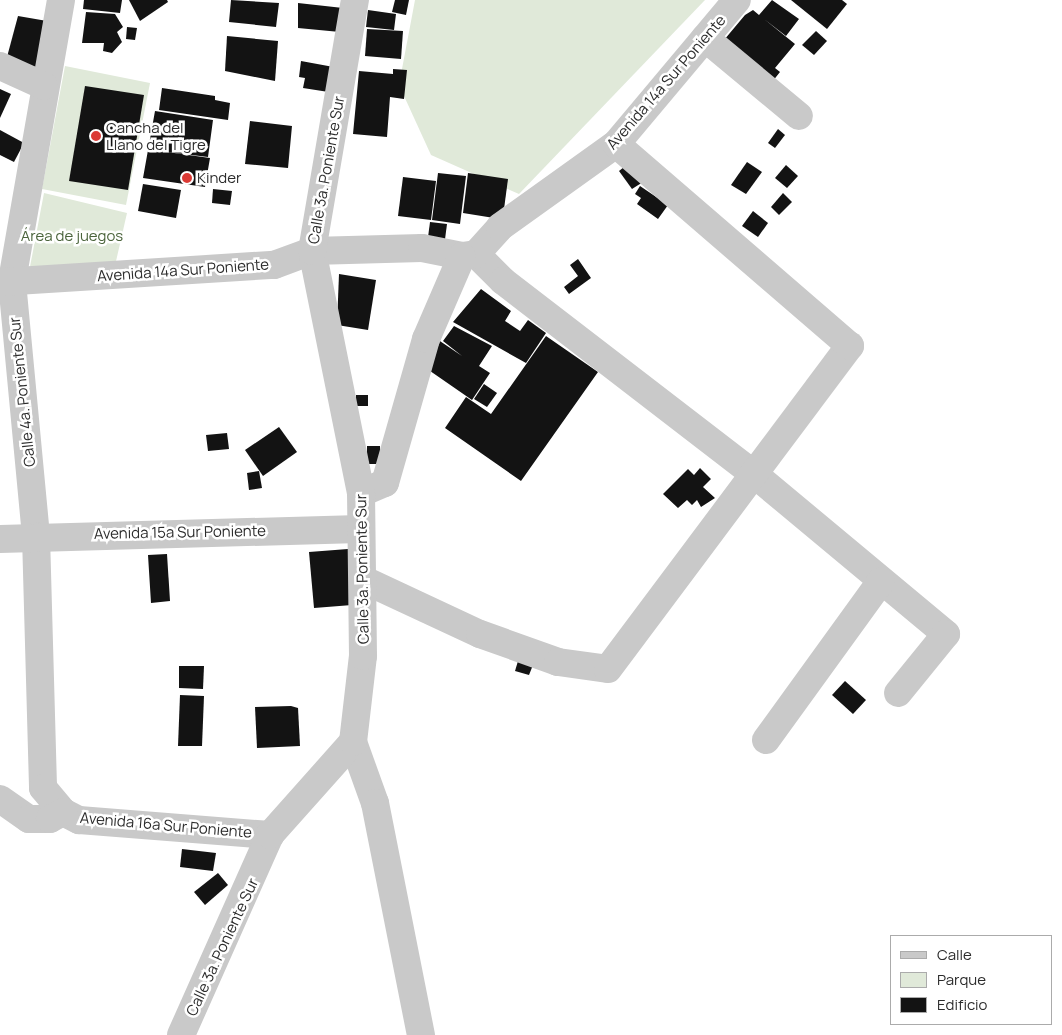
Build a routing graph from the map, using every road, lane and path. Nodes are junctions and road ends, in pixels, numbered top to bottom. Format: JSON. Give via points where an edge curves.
{"nodes":[{"id":1,"x":62,"y":0,"type":"edge"},
{"id":2,"x":355,"y":0,"type":"edge"},
{"id":3,"x":737,"y":0,"type":"edge"},
{"id":4,"x":705,"y":38,"type":"junction"},
{"id":5,"x":0,"y":66,"type":"edge"},
{"id":6,"x":44,"y":86,"type":"junction"},
{"id":7,"x":799,"y":116,"type":"dead end"},
{"id":8,"x":616,"y":144,"type":"junction"},
{"id":9,"x":312,"y":251,"type":"junction"},
{"id":10,"x":469,"y":255,"type":"junction"},
{"id":11,"x":6,"y":282,"type":"edge"},
{"id":12,"x":754,"y":474,"type":"junction"},
{"id":13,"x":361,"y":493,"type":"junction"},
{"id":14,"x":360,"y":529,"type":"junction"},
{"id":15,"x":36,"y":536,"type":"junction"},
{"id":16,"x":0,"y":539,"type":"edge"},
{"id":17,"x":364,"y":580,"type":"junction"},
{"id":18,"x":882,"y":581,"type":"junction"},
{"id":19,"x":898,"y":693,"type":"dead end"},
{"id":20,"x":766,"y":740,"type":"dead end"},
{"id":21,"x":353,"y":742,"type":"junction"},
{"id":22,"x":43,"y":788,"type":"joint"},
{"id":23,"x":0,"y":799,"type":"edge"},
{"id":24,"x":63,"y":812,"type":"junction"},
{"id":25,"x":270,"y":835,"type":"junction"},
{"id":26,"x":181,"y":1035,"type":"edge"},
{"id":27,"x":422,"y":1035,"type":"edge"}],
"edges":[{"from":1,"to":6,"type":"street","name":"Calle 4a. Poniente Sur"},
{"from":2,"to":9,"type":"street","name":"Calle 3a. Poniente Sur"},
{"from":3,"to":4,"type":"street","name":"Avenida 14a Sur Poniente"},
{"from":4,"to":7,"type":"street"},
{"from":4,"to":8,"type":"street","name":"Avenida 14a Sur Poniente"},
{"from":5,"to":6,"type":"street"},
{"from":6,"to":11,"type":"street","name":"Calle 4a. Poniente Sur"},
{"from":8,"to":10,"type":"street","name":"Avenida 14a Sur Poniente","via":[[500,227]]},
{"from":8,"to":12,"type":"street","via":[[850,346]]},
{"from":9,"to":10,"type":"street","name":"Avenida 14a Sur Poniente","via":[[422,248]]},
{"from":9,"to":11,"type":"street","name":"Avenida 14a Sur Poniente","via":[[274,265]]},
{"from":9,"to":13,"type":"street","name":"Calle 3a. Poniente Sur"},
{"from":10,"to":12,"type":"street"},
{"from":10,"to":13,"type":"street","via":[[426,339],[385,483]]},
{"from":11,"to":15,"type":"street","name":"Calle 4a. Poniente Sur"},
{"from":12,"to":17,"type":"street","via":[[608,669],[558,662],[480,634]]},
{"from":12,"to":18,"type":"street"},
{"from":13,"to":14,"type":"street","name":"Calle 3a. Poniente Sur"},
{"from":14,"to":15,"type":"street","name":"Avenida 15a Sur Poniente"},
{"from":14,"to":17,"type":"street","name":"Calle 3a. Poniente Sur"},
{"from":15,"to":16,"type":"street","name":"Avenida 15a Sur Poniente"},
{"from":15,"to":22,"type":"street","name":"Calle 4a. Poniente Sur"},
{"from":17,"to":21,"type":"street","name":"Calle 3a. Poniente Sur","via":[[363,656]]},
{"from":18,"to":19,"type":"street","via":[[946,634]]},
{"from":18,"to":20,"type":"street"},
{"from":21,"to":25,"type":"street","name":"Calle 3a. Poniente Sur"},
{"from":21,"to":27,"type":"street","via":[[375,803]]},
{"from":22,"to":24,"type":"street","name":"Avenida 16a Sur Poniente"},
{"from":23,"to":24,"type":"street","via":[[29,819],[50,819]]},
{"from":24,"to":25,"type":"street","name":"Avenida 16a Sur Poniente","via":[[79,820]]},
{"from":25,"to":26,"type":"street","name":"Calle 3a. Poniente Sur"}]}
